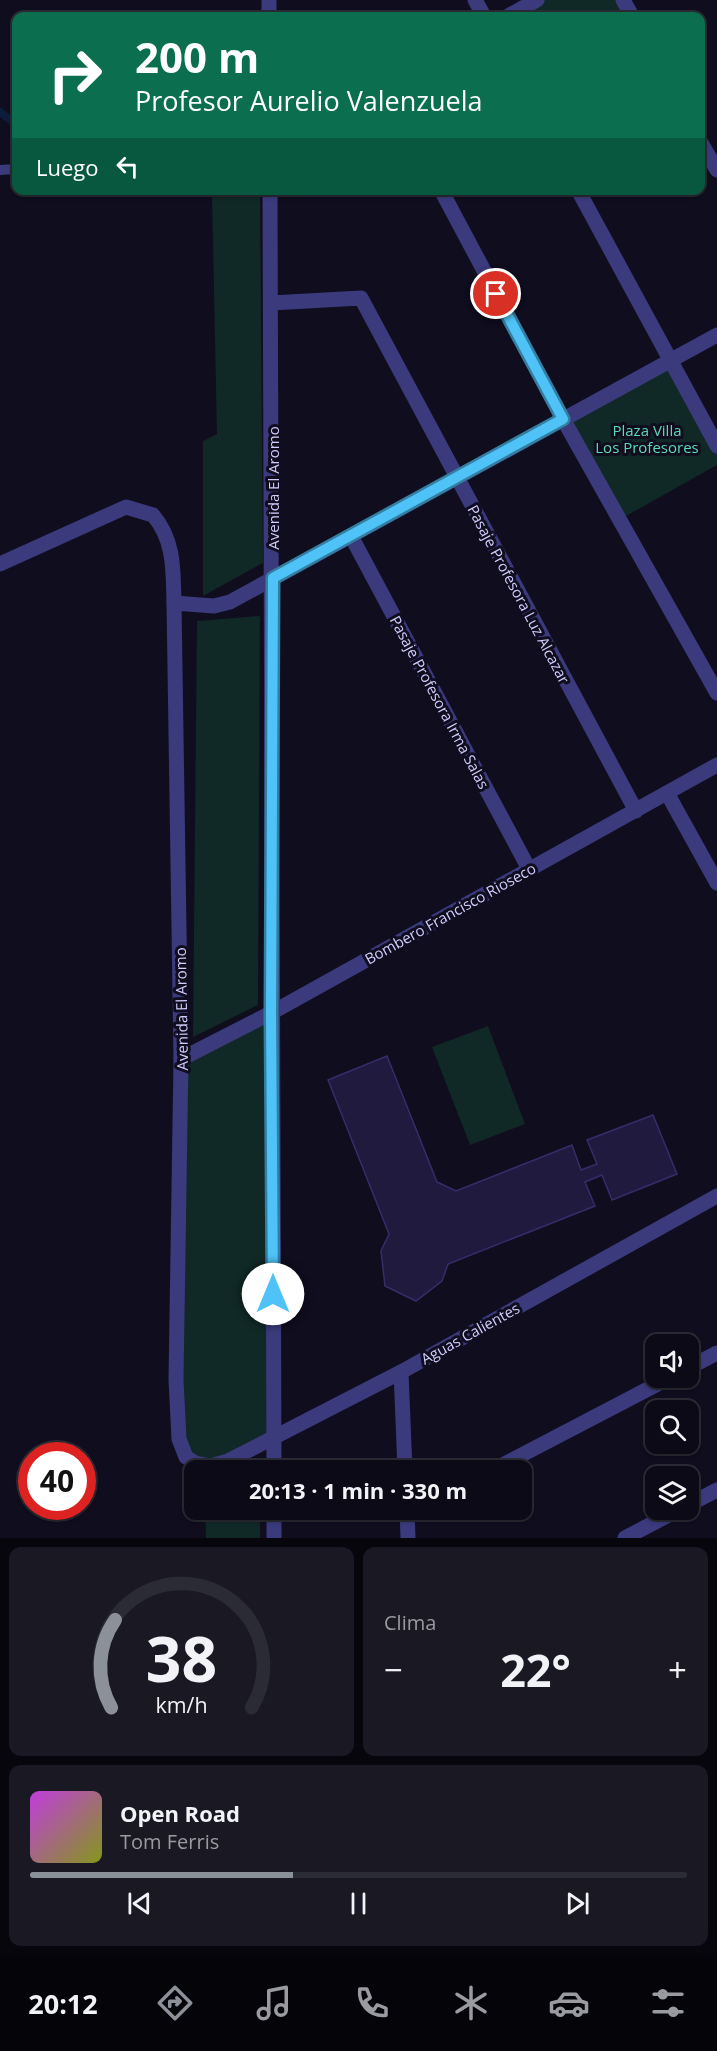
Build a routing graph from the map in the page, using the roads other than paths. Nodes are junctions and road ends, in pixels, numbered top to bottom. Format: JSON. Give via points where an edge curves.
{"nodes":[{"id":1,"x":537,"y":0,"type":"edge"},
{"id":2,"x":515,"y":12,"type":"edge"},
{"id":3,"x":705,"y":150,"type":"edge"},
{"id":4,"x":717,"y":170,"type":"edge"},
{"id":5,"x":270,"y":195,"type":"edge"},
{"id":6,"x":444,"y":195,"type":"edge"},
{"id":7,"x":581,"y":195,"type":"edge"},
{"id":8,"x":271,"y":303,"type":"junction"},
{"id":9,"x":717,"y":335,"type":"edge"},
{"id":10,"x":669,"y":361,"type":"junction"},
{"id":11,"x":563,"y":419,"type":"junction"},
{"id":12,"x":717,"y":446,"type":"edge"},
{"id":13,"x":457,"y":478,"type":"junction"},
{"id":14,"x":351,"y":536,"type":"junction"},
{"id":15,"x":0,"y":564,"type":"edge"},
{"id":16,"x":273,"y":578,"type":"junction"},
{"id":17,"x":174,"y":603,"type":"junction"},
{"id":18,"x":717,"y":693,"type":"edge"},
{"id":19,"x":717,"y":765,"type":"edge"},
{"id":20,"x":667,"y":792,"type":"junction"},
{"id":21,"x":636,"y":811,"type":"junction"},
{"id":22,"x":529,"y":869,"type":"junction"},
{"id":23,"x":717,"y":883,"type":"edge"},
{"id":24,"x":271,"y":1013,"type":"junction"},
{"id":25,"x":182,"y":1059,"type":"junction"},
{"id":26,"x":717,"y":1196,"type":"edge"},
{"id":27,"x":717,"y":1353,"type":"edge"},
{"id":28,"x":699,"y":1362,"type":"edge"},
{"id":29,"x":400,"y":1372,"type":"junction"},
{"id":30,"x":650,"y":1388,"type":"edge"},
{"id":31,"x":274,"y":1435,"type":"junction"},
{"id":32,"x":190,"y":1460,"type":"edge"},
{"id":33,"x":227,"y":1460,"type":"edge"},
{"id":34,"x":274,"y":1460,"type":"edge"},
{"id":35,"x":404,"y":1460,"type":"edge"},
{"id":36,"x":513,"y":1460,"type":"edge"},
{"id":37,"x":717,"y":1490,"type":"edge"},
{"id":38,"x":699,"y":1499,"type":"edge"},
{"id":39,"x":274,"y":1520,"type":"edge"},
{"id":40,"x":410,"y":1520,"type":"edge"},
{"id":41,"x":659,"y":1520,"type":"edge"},
{"id":42,"x":274,"y":1538,"type":"edge"},
{"id":43,"x":408,"y":1538,"type":"edge"},
{"id":44,"x":625,"y":1538,"type":"edge"}],
"edges":[{"from":1,"to":2,"type":"street"},
{"from":3,"to":4,"type":"street"},
{"from":5,"to":8,"type":"street","name":"Avenida El Aromo"},
{"from":6,"to":11,"type":"street"},
{"from":7,"to":10,"type":"street"},
{"from":8,"to":13,"type":"street","name":"Pasaje Profesora Luz Alcazar","via":[[361,298]]},
{"from":8,"to":16,"type":"street","name":"Avenida El Aromo"},
{"from":9,"to":10,"type":"street"},
{"from":10,"to":11,"type":"street"},
{"from":10,"to":12,"type":"street"},
{"from":11,"to":13,"type":"street"},
{"from":11,"to":18,"type":"street"},
{"from":13,"to":14,"type":"street"},
{"from":13,"to":21,"type":"street","name":"Pasaje Profesora Luz Alcazar"},
{"from":14,"to":16,"type":"street"},
{"from":14,"to":22,"type":"street","name":"Pasaje Profesora Irma Salas"},
{"from":15,"to":17,"type":"street","name":"Avenida El Aromo","via":[[126,507],[153,515],[169,539]]},
{"from":16,"to":17,"type":"street","via":[[230,602],[214,606]]},
{"from":16,"to":24,"type":"street","name":"Avenida El Aromo"},
{"from":17,"to":25,"type":"street","name":"Avenida El Aromo"},
{"from":19,"to":20,"type":"street","name":"Bombero Francisco Rioseco"},
{"from":20,"to":21,"type":"street","name":"Bombero Francisco Rioseco"},
{"from":20,"to":23,"type":"street"},
{"from":21,"to":22,"type":"street","name":"Bombero Francisco Rioseco"},
{"from":22,"to":24,"type":"street","name":"Bombero Francisco Rioseco"},
{"from":24,"to":25,"type":"street","name":"Bombero Francisco Rioseco"},
{"from":24,"to":31,"type":"street","name":"Avenida El Aromo"},
{"from":25,"to":32,"type":"street","name":"Avenida El Aromo","via":[[176,1380],[180,1439]]},
{"from":26,"to":29,"type":"street","name":"Aguas Calientes"},
{"from":27,"to":28,"type":"street"},
{"from":29,"to":31,"type":"street","name":"Aguas Calientes"},
{"from":29,"to":35,"type":"street"},
{"from":30,"to":36,"type":"street"},
{"from":31,"to":33,"type":"street","name":"Aguas Calientes"},
{"from":31,"to":34,"type":"street","name":"Avenida El Aromo"},
{"from":37,"to":38,"type":"street"},
{"from":39,"to":42,"type":"street"},
{"from":40,"to":43,"type":"street"},
{"from":41,"to":44,"type":"street"}]}
